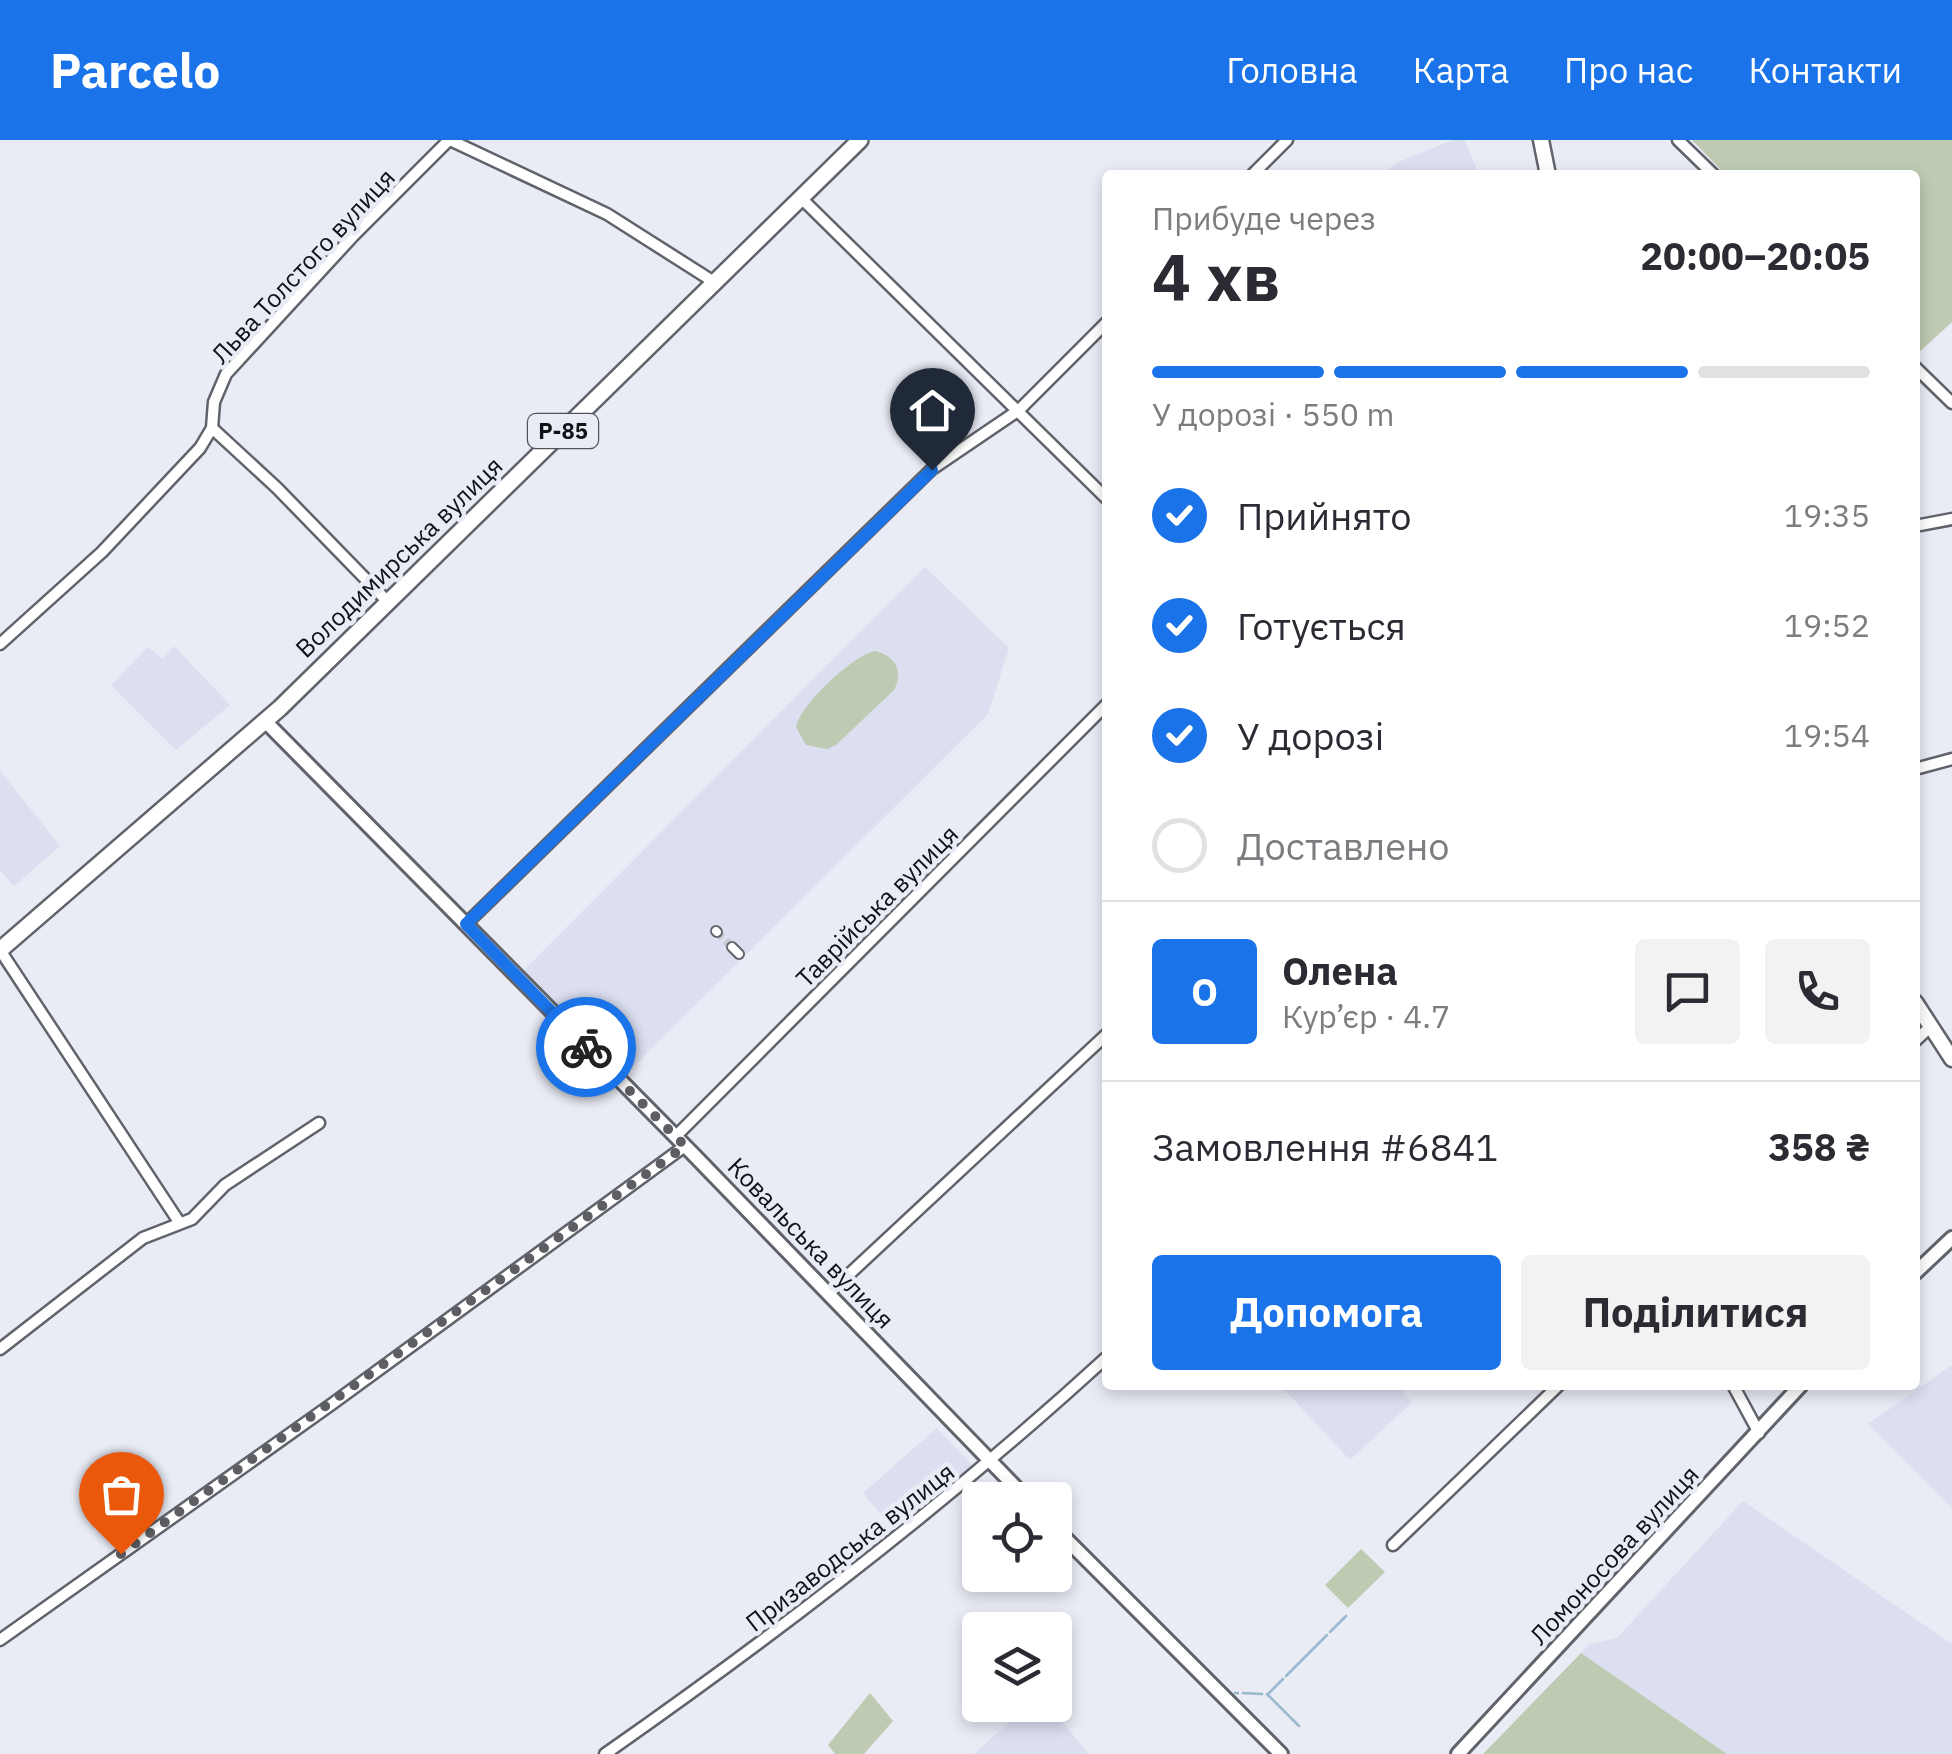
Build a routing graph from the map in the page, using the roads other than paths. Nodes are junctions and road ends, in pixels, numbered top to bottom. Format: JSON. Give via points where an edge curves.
{"nodes":[{"id":1,"x":450,"y":140,"type":"edge"},
{"id":2,"x":860,"y":140,"type":"edge"},
{"id":3,"x":1287,"y":140,"type":"edge"},
{"id":4,"x":1541,"y":140,"type":"edge"},
{"id":5,"x":1678,"y":140,"type":"edge"},
{"id":6,"x":1257,"y":170,"type":"edge"},
{"id":7,"x":1547,"y":170,"type":"edge"},
{"id":8,"x":1709,"y":170,"type":"edge"},
{"id":9,"x":800,"y":197,"type":"junction"},
{"id":10,"x":714,"y":282,"type":"junction"},
{"id":11,"x":1102,"y":327,"type":"edge"},
{"id":12,"x":1920,"y":372,"type":"edge"},
{"id":13,"x":1952,"y":403,"type":"edge"},
{"id":14,"x":1020,"y":410,"type":"junction"},
{"id":15,"x":212,"y":428,"type":"junction"},
{"id":16,"x":1102,"y":494,"type":"edge"},
{"id":17,"x":1952,"y":520,"type":"edge"},
{"id":18,"x":1920,"y":525,"type":"edge"},
{"id":19,"x":388,"y":602,"type":"junction"},
{"id":20,"x":0,"y":644,"type":"edge"},
{"id":21,"x":1102,"y":709,"type":"edge"},
{"id":22,"x":265,"y":721,"type":"junction"},
{"id":23,"x":1952,"y":758,"type":"edge"},
{"id":24,"x":1920,"y":767,"type":"edge"},
{"id":25,"x":466,"y":924,"type":"junction"},
{"id":26,"x":0,"y":950,"type":"edge"},
{"id":27,"x":1920,"y":1010,"type":"edge"},
{"id":28,"x":1930,"y":1027,"type":"junction"},
{"id":29,"x":1920,"y":1036,"type":"edge"},
{"id":30,"x":1102,"y":1039,"type":"edge"},
{"id":31,"x":1952,"y":1060,"type":"edge"},
{"id":32,"x":318,"y":1123,"type":"dead end"},
{"id":33,"x":680,"y":1141,"type":"junction"},
{"id":34,"x":178,"y":1222,"type":"junction"},
{"id":35,"x":1952,"y":1238,"type":"edge"},
{"id":36,"x":1920,"y":1268,"type":"edge"},
{"id":37,"x":830,"y":1294,"type":"junction"},
{"id":38,"x":0,"y":1349,"type":"edge"},
{"id":39,"x":1102,"y":1361,"type":"edge"},
{"id":40,"x":1554,"y":1390,"type":"edge"},
{"id":41,"x":1736,"y":1390,"type":"edge"},
{"id":42,"x":1797,"y":1390,"type":"edge"},
{"id":43,"x":1759,"y":1433,"type":"junction"},
{"id":44,"x":992,"y":1461,"type":"junction"},
{"id":45,"x":1011,"y":1482,"type":"edge"},
{"id":46,"x":1072,"y":1545,"type":"edge"},
{"id":47,"x":1393,"y":1545,"type":"dead end"},
{"id":48,"x":0,"y":1640,"type":"edge"},
{"id":49,"x":605,"y":1754,"type":"edge"},
{"id":50,"x":1280,"y":1754,"type":"edge"},
{"id":51,"x":1458,"y":1754,"type":"edge"}],
"edges":[{"from":1,"to":10,"type":"street","via":[[607,214]]},
{"from":1,"to":15,"type":"street","name":"Льва Толстого вулиця","via":[[226,374]]},
{"from":2,"to":9,"type":"main road","name":"Володимирська вулиця","number":"Р-85"},
{"from":3,"to":6,"type":"street"},
{"from":4,"to":7,"type":"main road"},
{"from":5,"to":8,"type":"street"},
{"from":9,"to":10,"type":"main road","name":"Володимирська вулиця","number":"Р-85"},
{"from":9,"to":14,"type":"street"},
{"from":10,"to":19,"type":"main road","name":"Володимирська вулиця","number":"Р-85"},
{"from":11,"to":14,"type":"street"},
{"from":12,"to":13,"type":"street"},
{"from":14,"to":16,"type":"street"},
{"from":14,"to":25,"type":"street","via":[[932,470]]},
{"from":15,"to":19,"type":"street"},
{"from":15,"to":20,"type":"street","name":"Льва Толстого вулиця","via":[[102,552]]},
{"from":17,"to":18,"type":"street"},
{"from":19,"to":22,"type":"main road","name":"Володимирська вулиця","number":"Р-85"},
{"from":21,"to":33,"type":"street","name":"Таврійська вулиця"},
{"from":22,"to":25,"type":"street","name":"Ковальська вулиця"},
{"from":22,"to":26,"type":"main road","name":"Володимирська вулиця","number":"Р-85"},
{"from":23,"to":24,"type":"street"},
{"from":25,"to":33,"type":"street","name":"Ковальська вулиця"},
{"from":26,"to":34,"type":"street"},
{"from":27,"to":28,"type":"main road"},
{"from":28,"to":29,"type":"street"},
{"from":28,"to":31,"type":"main road"},
{"from":30,"to":37,"type":"street"},
{"from":32,"to":34,"type":"street"},
{"from":33,"to":37,"type":"street","name":"Ковальська вулиця"},
{"from":33,"to":48,"type":"street","name":"Таврійська вулиця","via":[[332,1404]]},
{"from":34,"to":38,"type":"street","via":[[143,1238]]},
{"from":35,"to":36,"type":"street"},
{"from":37,"to":44,"type":"street","name":"Ковальська вулиця"},
{"from":39,"to":44,"type":"street","name":"Призаводська вулиця"},
{"from":40,"to":47,"type":"street"},
{"from":41,"to":43,"type":"street"},
{"from":42,"to":43,"type":"street","name":"Ломоносова вулиця"},
{"from":43,"to":51,"type":"street","name":"Ломоносова вулиця"},
{"from":44,"to":45,"type":"street","name":"Ковальська вулиця"},
{"from":44,"to":49,"type":"street","name":"Призаводська вулиця","via":[[746,1655]]},
{"from":46,"to":50,"type":"street"}]}
